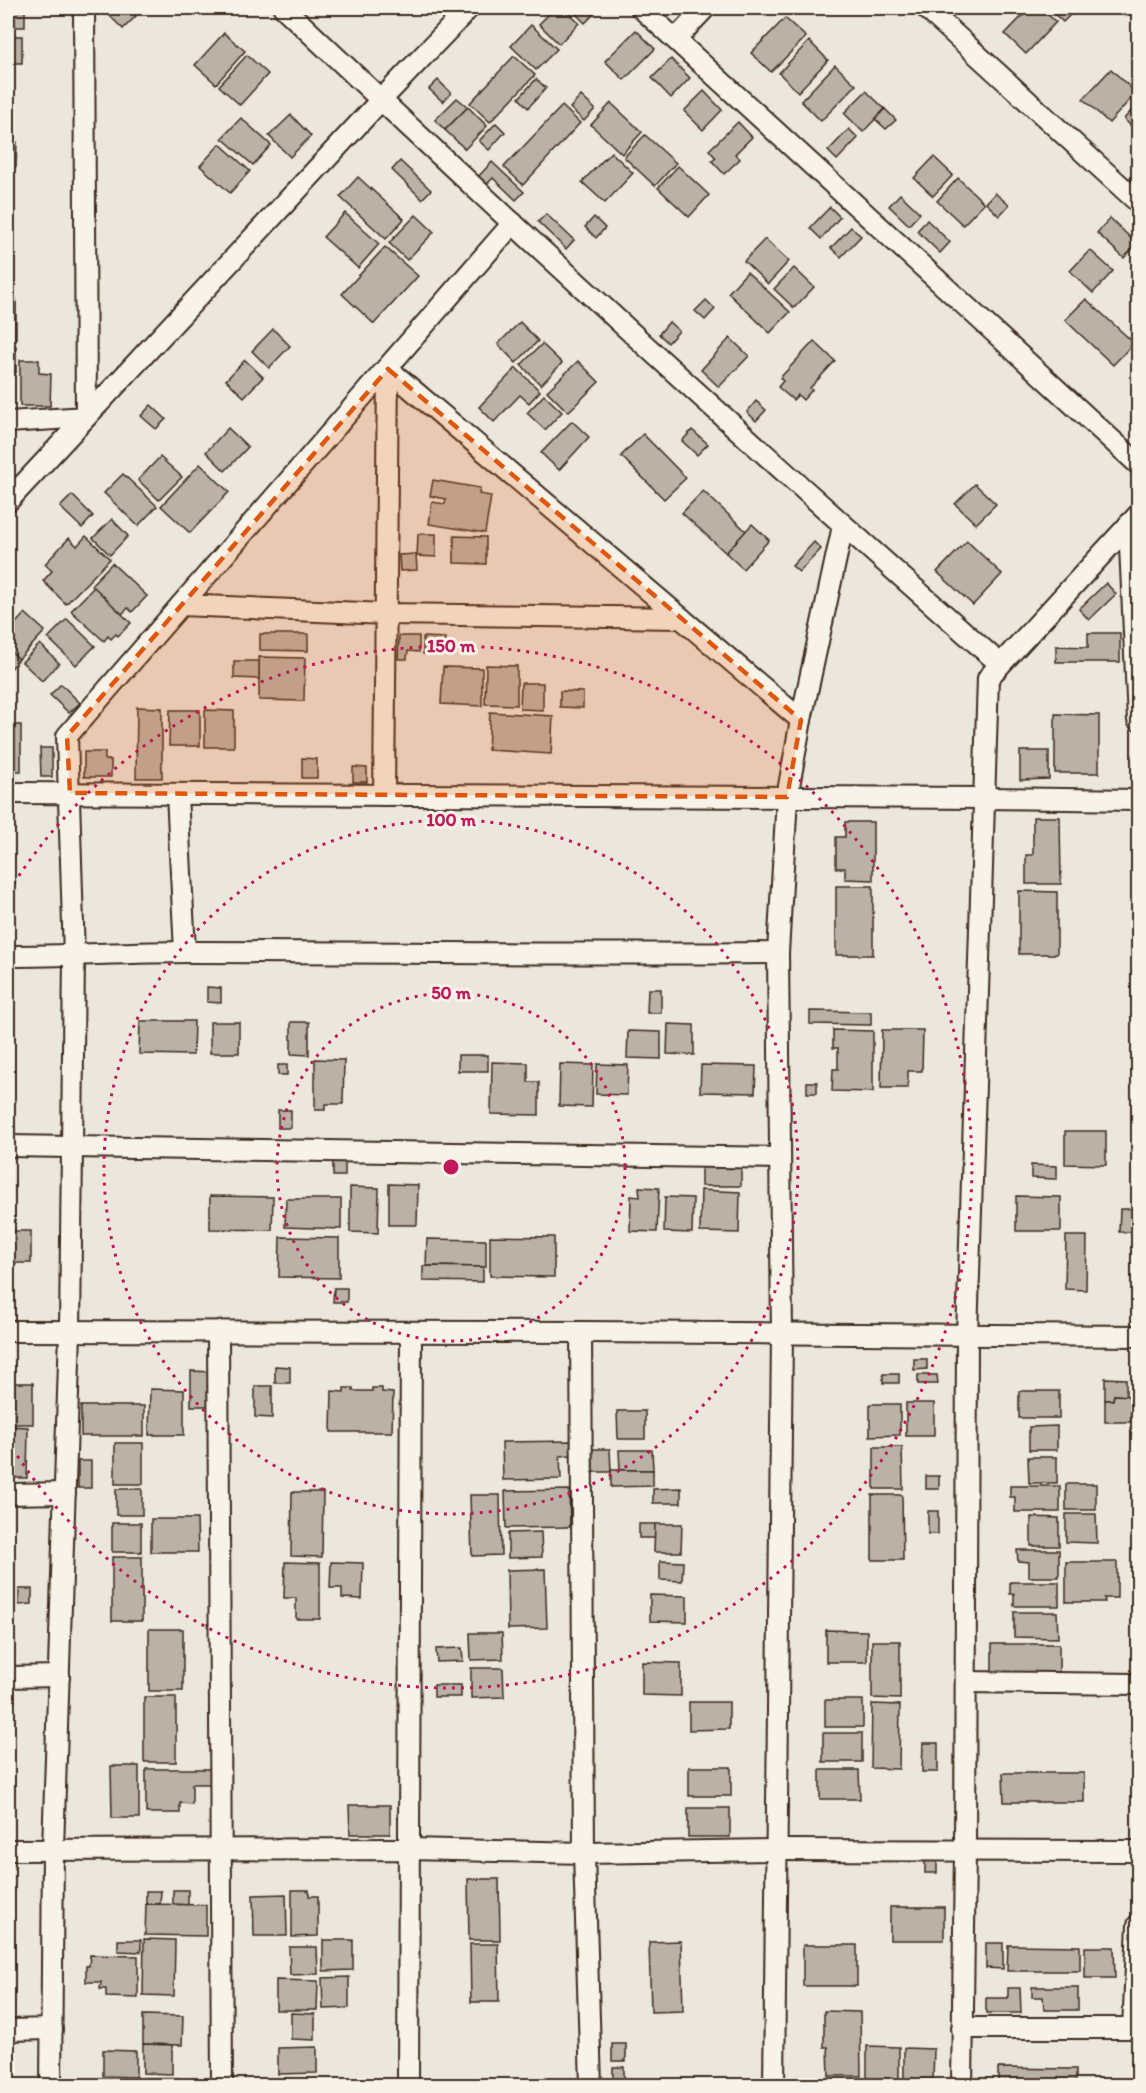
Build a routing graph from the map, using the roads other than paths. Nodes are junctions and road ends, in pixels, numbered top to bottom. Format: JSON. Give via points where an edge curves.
{"nodes":[{"id":1,"x":84,"y":8,"type":"edge"},
{"id":2,"x":284,"y":8,"type":"edge"},
{"id":3,"x":469,"y":8,"type":"edge"},
{"id":4,"x":641,"y":8,"type":"edge"},
{"id":5,"x":705,"y":8,"type":"edge"},
{"id":6,"x":926,"y":8,"type":"edge"},
{"id":7,"x":676,"y":39,"type":"junction"},
{"id":8,"x":381,"y":100,"type":"junction"},
{"id":9,"x":1138,"y":202,"type":"edge"},
{"id":10,"x":513,"y":223,"type":"junction"},
{"id":11,"x":388,"y":369,"type":"junction"},
{"id":12,"x":86,"y":417,"type":"junction"},
{"id":13,"x":8,"y":422,"type":"edge"},
{"id":14,"x":1138,"y":464,"type":"edge"},
{"id":15,"x":8,"y":501,"type":"edge"},
{"id":16,"x":1134,"y":520,"type":"edge"},
{"id":17,"x":843,"y":526,"type":"junction"},
{"id":18,"x":181,"y":605,"type":"junction"},
{"id":19,"x":386,"y":614,"type":"junction"},
{"id":20,"x":681,"y":618,"type":"junction"},
{"id":21,"x":1000,"y":664,"type":"junction"},
{"id":22,"x":801,"y":720,"type":"junction"},
{"id":23,"x":1138,"y":720,"type":"edge"},
{"id":24,"x":8,"y":793,"type":"edge"},
{"id":25,"x":70,"y":793,"type":"junction"},
{"id":26,"x":177,"y":794,"type":"junction"},
{"id":27,"x":384,"y":795,"type":"junction"},
{"id":28,"x":786,"y":797,"type":"junction"},
{"id":29,"x":984,"y":798,"type":"junction"},
{"id":30,"x":1138,"y":800,"type":"edge"},
{"id":31,"x":185,"y":952,"type":"junction"},
{"id":32,"x":778,"y":953,"type":"junction"},
{"id":33,"x":8,"y":956,"type":"edge"},
{"id":34,"x":74,"y":956,"type":"junction"},
{"id":35,"x":8,"y":1146,"type":"edge"},
{"id":36,"x":72,"y":1147,"type":"junction"},
{"id":37,"x":780,"y":1158,"type":"junction"},
{"id":38,"x":8,"y":1331,"type":"edge"},
{"id":39,"x":70,"y":1332,"type":"junction"},
{"id":40,"x":218,"y":1332,"type":"junction"},
{"id":41,"x":581,"y":1332,"type":"junction"},
{"id":42,"x":411,"y":1333,"type":"junction"},
{"id":43,"x":782,"y":1335,"type":"junction"},
{"id":44,"x":967,"y":1336,"type":"junction"},
{"id":45,"x":1138,"y":1336,"type":"edge"},
{"id":46,"x":65,"y":1493,"type":"junction"},
{"id":47,"x":8,"y":1494,"type":"edge"},
{"id":48,"x":59,"y":1676,"type":"junction"},
{"id":49,"x":8,"y":1677,"type":"edge"},
{"id":50,"x":966,"y":1682,"type":"junction"},
{"id":51,"x":1138,"y":1684,"type":"edge"},
{"id":52,"x":53,"y":1849,"type":"junction"},
{"id":53,"x":220,"y":1849,"type":"junction"},
{"id":54,"x":8,"y":1850,"type":"edge"},
{"id":55,"x":409,"y":1850,"type":"junction"},
{"id":56,"x":777,"y":1850,"type":"junction"},
{"id":57,"x":965,"y":1850,"type":"junction"},
{"id":58,"x":1138,"y":1851,"type":"edge"},
{"id":59,"x":584,"y":1853,"type":"junction"},
{"id":60,"x":1138,"y":1925,"type":"edge"},
{"id":61,"x":962,"y":2028,"type":"junction"},
{"id":62,"x":1136,"y":2028,"type":"edge"},
{"id":63,"x":52,"y":2029,"type":"junction"},
{"id":64,"x":8,"y":2030,"type":"edge"},
{"id":65,"x":51,"y":2085,"type":"edge"},
{"id":66,"x":222,"y":2085,"type":"edge"},
{"id":67,"x":408,"y":2085,"type":"edge"},
{"id":68,"x":591,"y":2085,"type":"edge"},
{"id":69,"x":774,"y":2085,"type":"edge"},
{"id":70,"x":962,"y":2085,"type":"edge"}],
"edges":[{"from":1,"to":12,"type":"street"},
{"from":2,"to":8,"type":"street"},
{"from":3,"to":8,"type":"street"},
{"from":4,"to":7,"type":"street"},
{"from":5,"to":7,"type":"street"},
{"from":6,"to":9,"type":"street"},
{"from":7,"to":14,"type":"street"},
{"from":8,"to":10,"type":"street"},
{"from":8,"to":12,"type":"street"},
{"from":10,"to":11,"type":"street"},
{"from":10,"to":17,"type":"street"},
{"from":11,"to":18,"type":"street"},
{"from":11,"to":19,"type":"street"},
{"from":11,"to":20,"type":"street"},
{"from":12,"to":13,"type":"street"},
{"from":12,"to":15,"type":"street"},
{"from":16,"to":21,"type":"street"},
{"from":16,"to":23,"type":"street"},
{"from":17,"to":21,"type":"street"},
{"from":17,"to":22,"type":"street"},
{"from":18,"to":19,"type":"street"},
{"from":18,"to":25,"type":"street","via":[[67,736]]},
{"from":19,"to":20,"type":"street"},
{"from":19,"to":27,"type":"street"},
{"from":20,"to":22,"type":"street"},
{"from":21,"to":29,"type":"street","via":[[988,678]]},
{"from":22,"to":28,"type":"street"},
{"from":24,"to":25,"type":"street"},
{"from":25,"to":26,"type":"street"},
{"from":25,"to":34,"type":"street"},
{"from":26,"to":27,"type":"street"},
{"from":26,"to":31,"type":"street"},
{"from":27,"to":28,"type":"street"},
{"from":28,"to":29,"type":"street"},
{"from":28,"to":32,"type":"street"},
{"from":29,"to":30,"type":"street"},
{"from":29,"to":44,"type":"street"},
{"from":31,"to":32,"type":"street"},
{"from":31,"to":34,"type":"street"},
{"from":32,"to":37,"type":"street"},
{"from":33,"to":34,"type":"street"},
{"from":34,"to":36,"type":"street"},
{"from":35,"to":36,"type":"street"},
{"from":36,"to":37,"type":"street"},
{"from":36,"to":39,"type":"street"},
{"from":37,"to":43,"type":"street"},
{"from":38,"to":39,"type":"street"},
{"from":39,"to":40,"type":"street"},
{"from":39,"to":46,"type":"street"},
{"from":40,"to":42,"type":"street"},
{"from":40,"to":53,"type":"street"},
{"from":41,"to":42,"type":"street"},
{"from":41,"to":43,"type":"street"},
{"from":41,"to":59,"type":"street"},
{"from":42,"to":55,"type":"street"},
{"from":43,"to":44,"type":"street"},
{"from":43,"to":56,"type":"street"},
{"from":44,"to":45,"type":"street"},
{"from":44,"to":50,"type":"street"},
{"from":46,"to":47,"type":"street"},
{"from":46,"to":48,"type":"street"},
{"from":48,"to":49,"type":"street"},
{"from":48,"to":52,"type":"street"},
{"from":50,"to":51,"type":"street"},
{"from":50,"to":57,"type":"street"},
{"from":52,"to":53,"type":"street"},
{"from":52,"to":54,"type":"street"},
{"from":52,"to":63,"type":"street"},
{"from":53,"to":55,"type":"street"},
{"from":53,"to":66,"type":"street"},
{"from":55,"to":59,"type":"street"},
{"from":55,"to":67,"type":"street"},
{"from":56,"to":57,"type":"street"},
{"from":56,"to":59,"type":"street"},
{"from":56,"to":69,"type":"street"},
{"from":57,"to":58,"type":"street"},
{"from":57,"to":61,"type":"street"},
{"from":59,"to":68,"type":"street"},
{"from":60,"to":62,"type":"street"},
{"from":61,"to":62,"type":"street"},
{"from":61,"to":70,"type":"street"},
{"from":63,"to":64,"type":"street"},
{"from":63,"to":65,"type":"street"}]}
